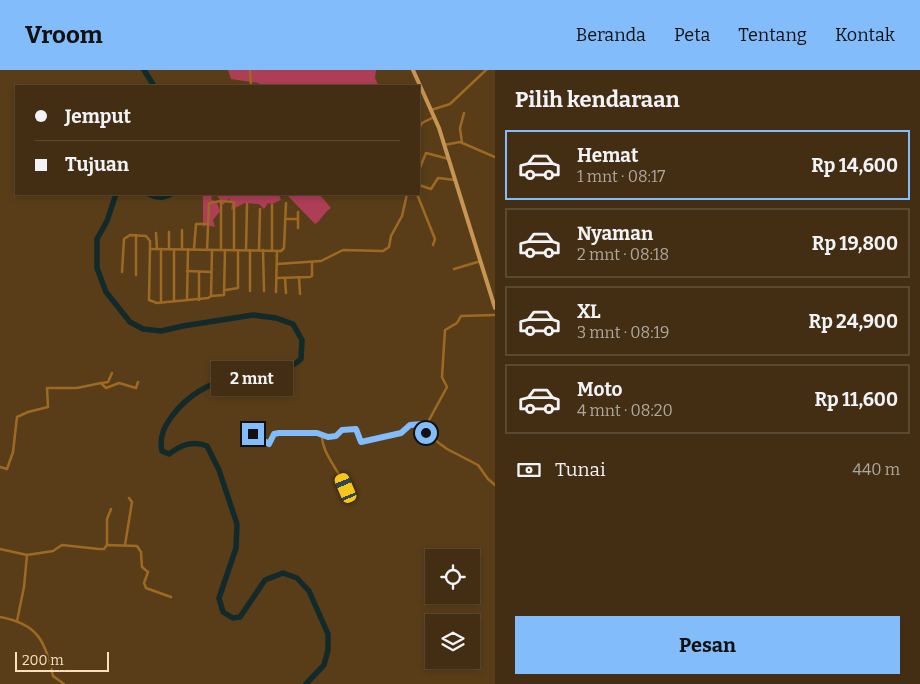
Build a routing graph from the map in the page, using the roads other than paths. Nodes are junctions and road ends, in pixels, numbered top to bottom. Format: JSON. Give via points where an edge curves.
{"nodes":[{"id":1,"x":250,"y":70,"type":"edge"},
{"id":2,"x":413,"y":70,"type":"edge"},
{"id":3,"x":486,"y":70,"type":"edge"},
{"id":4,"x":251,"y":85,"type":"edge"},
{"id":5,"x":419,"y":85,"type":"edge"},
{"id":6,"x":420,"y":86,"type":"edge"},
{"id":7,"x":430,"y":110,"type":"junction"},
{"id":8,"x":464,"y":113,"type":"dead end"},
{"id":9,"x":434,"y":117,"type":"junction"},
{"id":10,"x":420,"y":128,"type":"edge"},
{"id":11,"x":462,"y":143,"type":"junction"},
{"id":12,"x":444,"y":145,"type":"junction"},
{"id":13,"x":495,"y":157,"type":"edge"},
{"id":14,"x":448,"y":159,"type":"junction"},
{"id":15,"x":420,"y":168,"type":"edge"},
{"id":16,"x":456,"y":180,"type":"junction"},
{"id":17,"x":420,"y":185,"type":"edge"},
{"id":18,"x":408,"y":195,"type":"edge"},
{"id":19,"x":417,"y":195,"type":"edge"},
{"id":20,"x":221,"y":201,"type":"junction"},
{"id":21,"x":286,"y":203,"type":"dead end"},
{"id":22,"x":247,"y":204,"type":"dead end"},
{"id":23,"x":272,"y":205,"type":"dead end"},
{"id":24,"x":260,"y":209,"type":"dead end"},
{"id":25,"x":298,"y":212,"type":"dead end"},
{"id":26,"x":285,"y":219,"type":"junction"},
{"id":27,"x":298,"y":219,"type":"junction"},
{"id":28,"x":208,"y":224,"type":"junction"},
{"id":29,"x":298,"y":228,"type":"dead end"},
{"id":30,"x":182,"y":230,"type":"dead end"},
{"id":31,"x":169,"y":232,"type":"dead end"},
{"id":32,"x":156,"y":233,"type":"dead end"},
{"id":33,"x":136,"y":236,"type":"junction"},
{"id":34,"x":433,"y":245,"type":"dead end"},
{"id":35,"x":150,"y":249,"type":"junction"},
{"id":36,"x":157,"y":249,"type":"junction"},
{"id":37,"x":161,"y":249,"type":"junction"},
{"id":38,"x":169,"y":249,"type":"junction"},
{"id":39,"x":174,"y":249,"type":"junction"},
{"id":40,"x":182,"y":249,"type":"junction"},
{"id":41,"x":188,"y":249,"type":"junction"},
{"id":42,"x":194,"y":250,"type":"junction"},
{"id":43,"x":207,"y":250,"type":"junction"},
{"id":44,"x":212,"y":250,"type":"junction"},
{"id":45,"x":223,"y":250,"type":"junction"},
{"id":46,"x":236,"y":250,"type":"junction"},
{"id":47,"x":246,"y":250,"type":"junction"},
{"id":48,"x":250,"y":250,"type":"junction"},
{"id":49,"x":259,"y":250,"type":"junction"},
{"id":50,"x":263,"y":250,"type":"junction"},
{"id":51,"x":272,"y":250,"type":"junction"},
{"id":52,"x":277,"y":251,"type":"junction"},
{"id":53,"x":481,"y":261,"type":"junction"},
{"id":54,"x":312,"y":262,"type":"junction"},
{"id":55,"x":277,"y":264,"type":"junction"},
{"id":56,"x":454,"y":269,"type":"dead end"},
{"id":57,"x":188,"y":271,"type":"junction"},
{"id":58,"x":122,"y":272,"type":"dead end"},
{"id":59,"x":199,"y":272,"type":"junction"},
{"id":60,"x":211,"y":272,"type":"junction"},
{"id":61,"x":136,"y":275,"type":"dead end"},
{"id":62,"x":299,"y":277,"type":"junction"},
{"id":63,"x":277,"y":278,"type":"junction"},
{"id":64,"x":285,"y":278,"type":"junction"},
{"id":65,"x":225,"y":290,"type":"junction"},
{"id":66,"x":250,"y":291,"type":"dead end"},
{"id":67,"x":264,"y":292,"type":"dead end"},
{"id":68,"x":276,"y":292,"type":"dead end"},
{"id":69,"x":286,"y":293,"type":"dead end"},
{"id":70,"x":300,"y":294,"type":"dead end"},
{"id":71,"x":211,"y":296,"type":"junction"},
{"id":72,"x":187,"y":300,"type":"junction"},
{"id":73,"x":199,"y":300,"type":"junction"},
{"id":74,"x":174,"y":301,"type":"junction"},
{"id":75,"x":161,"y":302,"type":"junction"},
{"id":76,"x":495,"y":308,"type":"edge"},
{"id":77,"x":495,"y":316,"type":"edge"},
{"id":78,"x":112,"y":373,"type":"dead end"},
{"id":79,"x":138,"y":382,"type":"dead end"},
{"id":80,"x":102,"y":383,"type":"junction"},
{"id":81,"x":423,"y":424,"type":"junction"},
{"id":82,"x":244,"y":431,"type":"dead end"},
{"id":83,"x":322,"y":434,"type":"junction"},
{"id":84,"x":0,"y":467,"type":"edge"},
{"id":85,"x":495,"y":485,"type":"edge"},
{"id":86,"x":346,"y":488,"type":"dead end"},
{"id":87,"x":130,"y":498,"type":"dead end"},
{"id":88,"x":111,"y":509,"type":"dead end"},
{"id":89,"x":107,"y":545,"type":"junction"},
{"id":90,"x":124,"y":545,"type":"junction"},
{"id":91,"x":0,"y":549,"type":"edge"},
{"id":92,"x":27,"y":555,"type":"junction"},
{"id":93,"x":171,"y":596,"type":"dead end"},
{"id":94,"x":0,"y":617,"type":"edge"},
{"id":95,"x":17,"y":621,"type":"junction"},
{"id":96,"x":64,"y":684,"type":"edge"}],
"edges":[{"from":1,"to":4,"type":"street"},
{"from":2,"to":5,"type":"main road"},
{"from":3,"to":7,"type":"street","via":[[450,104]]},
{"from":6,"to":7,"type":"main road"},
{"from":7,"to":9,"type":"main road"},
{"from":8,"to":11,"type":"street","via":[[460,128]]},
{"from":9,"to":10,"type":"street"},
{"from":9,"to":12,"type":"main road"},
{"from":11,"to":12,"type":"street"},
{"from":11,"to":13,"type":"street"},
{"from":12,"to":14,"type":"main road"},
{"from":14,"to":15,"type":"street","via":[[426,153]]},
{"from":14,"to":16,"type":"main road"},
{"from":16,"to":17,"type":"street","via":[[438,178],[431,189]]},
{"from":16,"to":53,"type":"main road"},
{"from":18,"to":54,"type":"street","via":[[389,247],[383,251],[343,250]]},
{"from":19,"to":34,"type":"street","via":[[435,237]]},
{"from":20,"to":28,"type":"street","via":[[209,203]]},
{"from":20,"to":45,"type":"street"},
{"from":20,"to":46,"type":"street","via":[[234,202]]},
{"from":21,"to":26,"type":"street"},
{"from":22,"to":47,"type":"street"},
{"from":23,"to":51,"type":"street"},
{"from":24,"to":49,"type":"street"},
{"from":25,"to":27,"type":"street"},
{"from":26,"to":27,"type":"street"},
{"from":26,"to":52,"type":"street","via":[[284,248]]},
{"from":27,"to":29,"type":"street"},
{"from":28,"to":42,"type":"street","via":[[196,224]]},
{"from":28,"to":43,"type":"street"},
{"from":30,"to":40,"type":"street"},
{"from":31,"to":38,"type":"street"},
{"from":32,"to":36,"type":"street"},
{"from":33,"to":35,"type":"street","via":[[148,237]]},
{"from":33,"to":58,"type":"street","via":[[124,239]]},
{"from":33,"to":61,"type":"street"},
{"from":35,"to":36,"type":"street"},
{"from":35,"to":75,"type":"street","via":[[149,300],[151,303]]},
{"from":36,"to":37,"type":"street"},
{"from":37,"to":38,"type":"street"},
{"from":37,"to":75,"type":"street"},
{"from":38,"to":39,"type":"street"},
{"from":39,"to":40,"type":"street"},
{"from":39,"to":74,"type":"street"},
{"from":40,"to":41,"type":"street"},
{"from":41,"to":42,"type":"street"},
{"from":41,"to":57,"type":"street"},
{"from":42,"to":43,"type":"street"},
{"from":43,"to":44,"type":"street"},
{"from":44,"to":45,"type":"street"},
{"from":44,"to":60,"type":"street"},
{"from":45,"to":46,"type":"street"},
{"from":45,"to":65,"type":"street"},
{"from":46,"to":47,"type":"street"},
{"from":46,"to":65,"type":"street","via":[[238,288]]},
{"from":47,"to":48,"type":"street"},
{"from":48,"to":49,"type":"street"},
{"from":48,"to":66,"type":"street"},
{"from":49,"to":50,"type":"street"},
{"from":50,"to":51,"type":"street"},
{"from":50,"to":67,"type":"street"},
{"from":51,"to":52,"type":"street"},
{"from":52,"to":55,"type":"street"},
{"from":53,"to":56,"type":"street"},
{"from":53,"to":76,"type":"main road"},
{"from":54,"to":55,"type":"street"},
{"from":54,"to":62,"type":"street","via":[[312,276]]},
{"from":55,"to":63,"type":"street"},
{"from":57,"to":59,"type":"street"},
{"from":57,"to":72,"type":"street"},
{"from":59,"to":60,"type":"street"},
{"from":59,"to":73,"type":"street"},
{"from":60,"to":71,"type":"street"},
{"from":62,"to":64,"type":"street"},
{"from":62,"to":70,"type":"street"},
{"from":63,"to":64,"type":"street"},
{"from":63,"to":68,"type":"street"},
{"from":64,"to":69,"type":"street"},
{"from":65,"to":71,"type":"street","via":[[224,295]]},
{"from":71,"to":73,"type":"street"},
{"from":72,"to":73,"type":"street"},
{"from":72,"to":74,"type":"street"},
{"from":74,"to":75,"type":"street"},
{"from":77,"to":81,"type":"street","via":[[461,316],[457,324],[445,330],[442,377],[447,390],[430,420]]},
{"from":78,"to":80,"type":"street","via":[[108,382]]},
{"from":79,"to":80,"type":"street","via":[[136,388],[121,383],[106,388]]},
{"from":80,"to":84,"type":"street","via":[[46,389],[48,407],[18,416],[7,469]]},
{"from":81,"to":83,"type":"street","via":[[410,425],[401,433],[361,442],[356,429],[342,430],[334,437]]},
{"from":81,"to":85,"type":"street","via":[[424,432],[447,449],[478,465]]},
{"from":82,"to":83,"type":"street","via":[[269,444],[274,434],[279,433]]},
{"from":83,"to":86,"type":"street","via":[[323,446]]},
{"from":87,"to":90,"type":"street"},
{"from":88,"to":89,"type":"street","via":[[107,519]]},
{"from":89,"to":90,"type":"street"},
{"from":89,"to":92,"type":"street","via":[[104,549],[62,546],[53,551]]},
{"from":90,"to":93,"type":"street","via":[[139,549],[142,567],[148,572],[144,583],[146,588]]},
{"from":91,"to":92,"type":"street"},
{"from":92,"to":95,"type":"street"},
{"from":94,"to":95,"type":"street"},
{"from":95,"to":96,"type":"street","via":[[37,634],[53,676]]}]}
